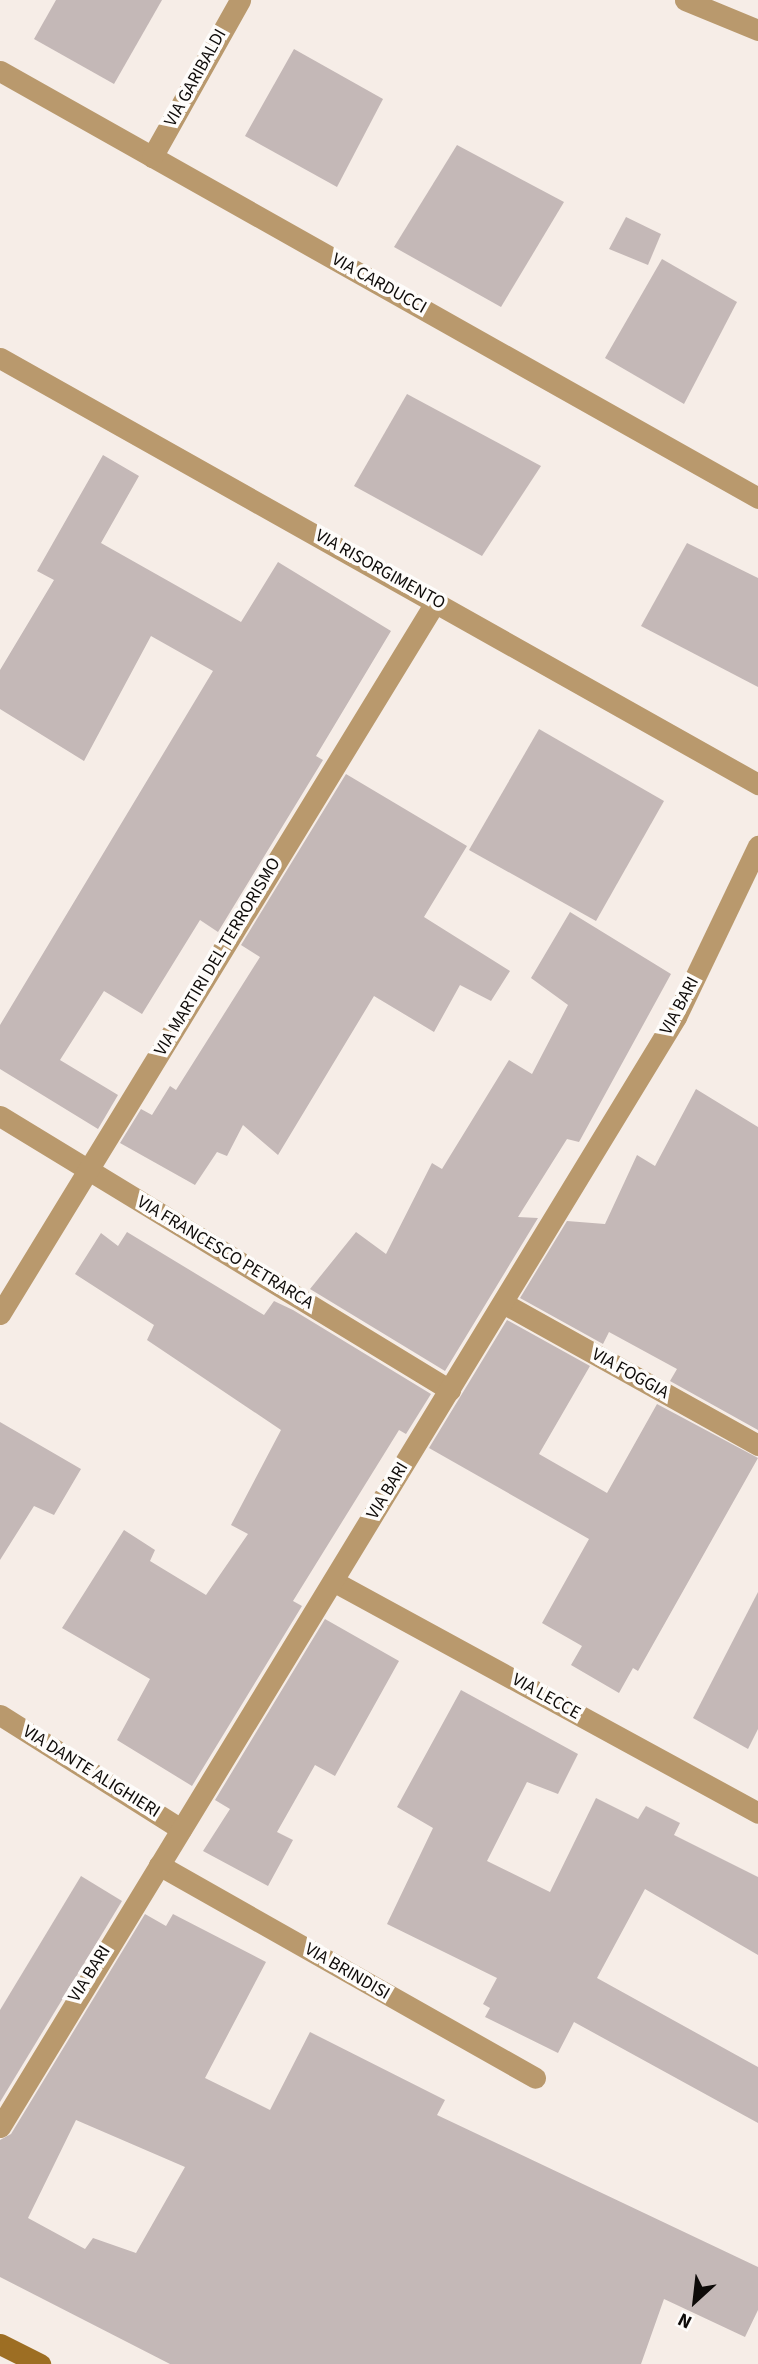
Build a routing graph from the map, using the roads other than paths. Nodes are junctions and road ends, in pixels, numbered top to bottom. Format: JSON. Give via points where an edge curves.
{"nodes":[{"id":1,"x":240,"y":0,"type":"edge"},
{"id":2,"x":685,"y":0,"type":"edge"},
{"id":3,"x":758,"y":30,"type":"edge"},
{"id":4,"x":0,"y":71,"type":"edge"},
{"id":5,"x":152,"y":157,"type":"junction"},
{"id":6,"x":0,"y":358,"type":"edge"},
{"id":7,"x":758,"y":498,"type":"edge"},
{"id":8,"x":436,"y":601,"type":"junction"},
{"id":9,"x":758,"y":784,"type":"edge"},
{"id":10,"x":758,"y":846,"type":"edge"},
{"id":11,"x":0,"y":1116,"type":"edge"},
{"id":12,"x":88,"y":1169,"type":"junction"},
{"id":13,"x":503,"y":1303,"type":"junction"},
{"id":14,"x":0,"y":1314,"type":"edge"},
{"id":15,"x":450,"y":1390,"type":"junction"},
{"id":16,"x":758,"y":1445,"type":"edge"},
{"id":17,"x":333,"y":1581,"type":"junction"},
{"id":18,"x":0,"y":1715,"type":"edge"},
{"id":19,"x":758,"y":1812,"type":"edge"},
{"id":20,"x":181,"y":1829,"type":"junction"},
{"id":21,"x":159,"y":1865,"type":"junction"},
{"id":22,"x":535,"y":2078,"type":"dead end"},
{"id":23,"x":0,"y":2127,"type":"edge"},
{"id":24,"x":0,"y":2344,"type":"edge"},
{"id":25,"x":40,"y":2364,"type":"edge"}],
"edges":[{"from":1,"to":5,"type":"street","name":"VIA GARIBALDI"},
{"from":2,"to":3,"type":"street"},
{"from":4,"to":5,"type":"street","name":"VIA CARDUCCI"},
{"from":5,"to":7,"type":"street","name":"VIA CARDUCCI"},
{"from":6,"to":8,"type":"street","name":"VIA RISORGIMENTO"},
{"from":8,"to":9,"type":"street","name":"VIA RISORGIMENTO"},
{"from":8,"to":12,"type":"street","name":"VIA MARTIRI DEL TERRORISMO"},
{"from":10,"to":13,"type":"street","name":"VIA BARI","via":[[676,1017]]},
{"from":11,"to":12,"type":"street","name":"VIA FRANCESCO PETRARCA"},
{"from":12,"to":14,"type":"street","name":"VIA MARTIRI DEL TERRORISMO"},
{"from":12,"to":15,"type":"street","name":"VIA FRANCESCO PETRARCA"},
{"from":13,"to":15,"type":"street","name":"VIA BARI"},
{"from":13,"to":16,"type":"street","name":"VIA FOGGIA"},
{"from":15,"to":17,"type":"street","name":"VIA BARI"},
{"from":17,"to":19,"type":"street","name":"VIA LECCE"},
{"from":17,"to":20,"type":"street","name":"VIA BARI"},
{"from":18,"to":20,"type":"street","name":"VIA DANTE ALIGHIERI"},
{"from":20,"to":21,"type":"street","name":"VIA BARI"},
{"from":21,"to":22,"type":"street","name":"VIA BRINDISI"},
{"from":21,"to":23,"type":"street","name":"VIA BARI"},
{"from":24,"to":25,"type":"main road"}]}
